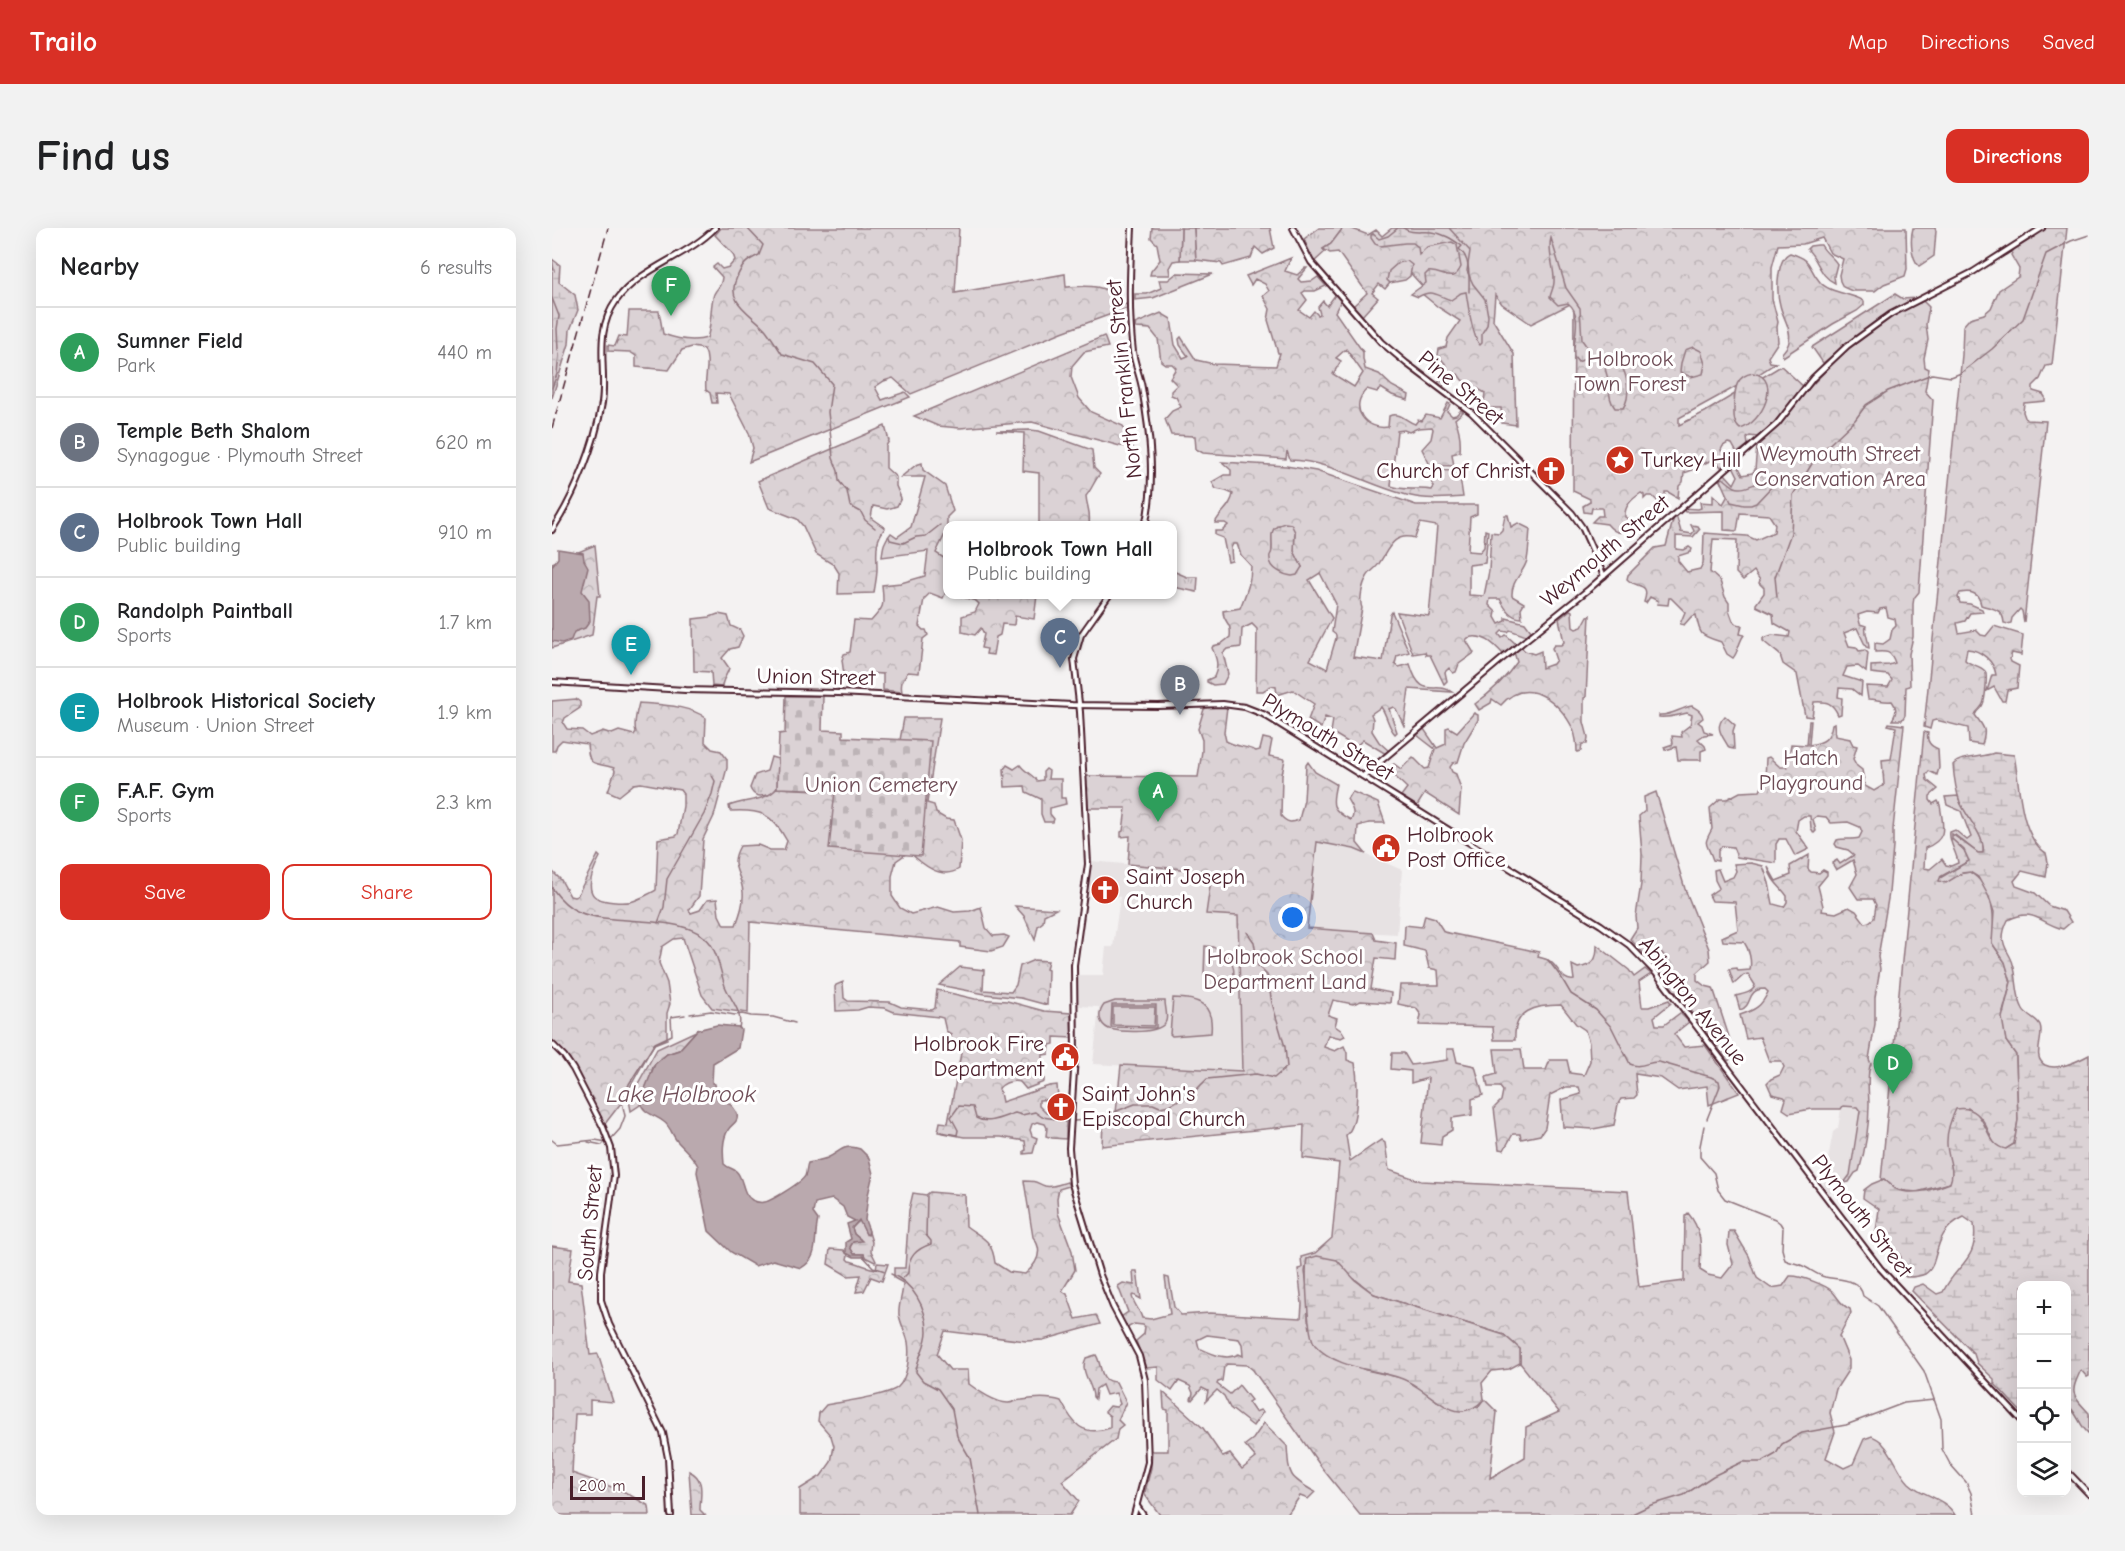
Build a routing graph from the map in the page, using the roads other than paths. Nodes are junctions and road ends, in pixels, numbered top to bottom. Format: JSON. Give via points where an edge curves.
{"nodes":[{"id":1,"x":715,"y":228,"type":"edge"},
{"id":2,"x":1132,"y":228,"type":"edge"},
{"id":3,"x":1293,"y":228,"type":"edge"},
{"id":4,"x":2042,"y":228,"type":"edge"},
{"id":5,"x":1146,"y":521,"type":"edge"},
{"id":6,"x":552,"y":530,"type":"edge"},
{"id":7,"x":1604,"y":576,"type":"junction"},
{"id":8,"x":1106,"y":599,"type":"edge"},
{"id":9,"x":552,"y":682,"type":"edge"},
{"id":10,"x":1079,"y":705,"type":"junction"},
{"id":11,"x":1363,"y":776,"type":"junction"},
{"id":12,"x":1413,"y":808,"type":"joint"},
{"id":13,"x":552,"y":1044,"type":"edge"},
{"id":14,"x":1757,"y":1107,"type":"joint"},
{"id":15,"x":2017,"y":1416,"type":"edge"},
{"id":16,"x":2071,"y":1474,"type":"edge"},
{"id":17,"x":2089,"y":1494,"type":"edge"},
{"id":18,"x":1137,"y":1505,"type":"junction"},
{"id":19,"x":671,"y":1515,"type":"edge"},
{"id":20,"x":1134,"y":1515,"type":"edge"},
{"id":21,"x":1143,"y":1515,"type":"edge"}],
"edges":[{"from":1,"to":6,"type":"main road","via":[[632,284],[610,310],[602,337],[603,388],[598,423],[574,490]]},
{"from":2,"to":5,"type":"main road","name":"North Franklin Street","via":[[1133,347],[1152,476]]},
{"from":3,"to":7,"type":"main road","name":"Pine Street","via":[[1311,262],[1381,342],[1471,412],[1572,513],[1582,526]]},
{"from":4,"to":7,"type":"main road","name":"Weymouth Street","via":[[1862,334],[1830,361],[1777,424]]},
{"from":7,"to":11,"type":"main road","name":"Weymouth Street"},
{"from":8,"to":10,"type":"main road","via":[[1076,647],[1074,669]]},
{"from":9,"to":10,"type":"main road","name":"Union Street"},
{"from":10,"to":11,"type":"main road","name":"Plymouth Street","via":[[1245,707],[1267,716]]},
{"from":10,"to":18,"type":"main road","via":[[1088,864],[1074,961],[1075,1051],[1069,1161],[1102,1282],[1145,1377],[1148,1458]]},
{"from":11,"to":12,"type":"main road","name":"Plymouth Street"},
{"from":12,"to":14,"type":"main road","name":"Abington Avenue","via":[[1629,945],[1656,973]]},
{"from":13,"to":19,"type":"main road","name":"South Street","via":[[571,1067],[611,1148],[614,1176],[601,1297],[609,1324],[663,1433]]},
{"from":14,"to":15,"type":"main road","name":"Plymouth Street","via":[[1880,1268]]},
{"from":16,"to":17,"type":"main road"},
{"from":18,"to":20,"type":"main road"},
{"from":18,"to":21,"type":"main road"}]}
